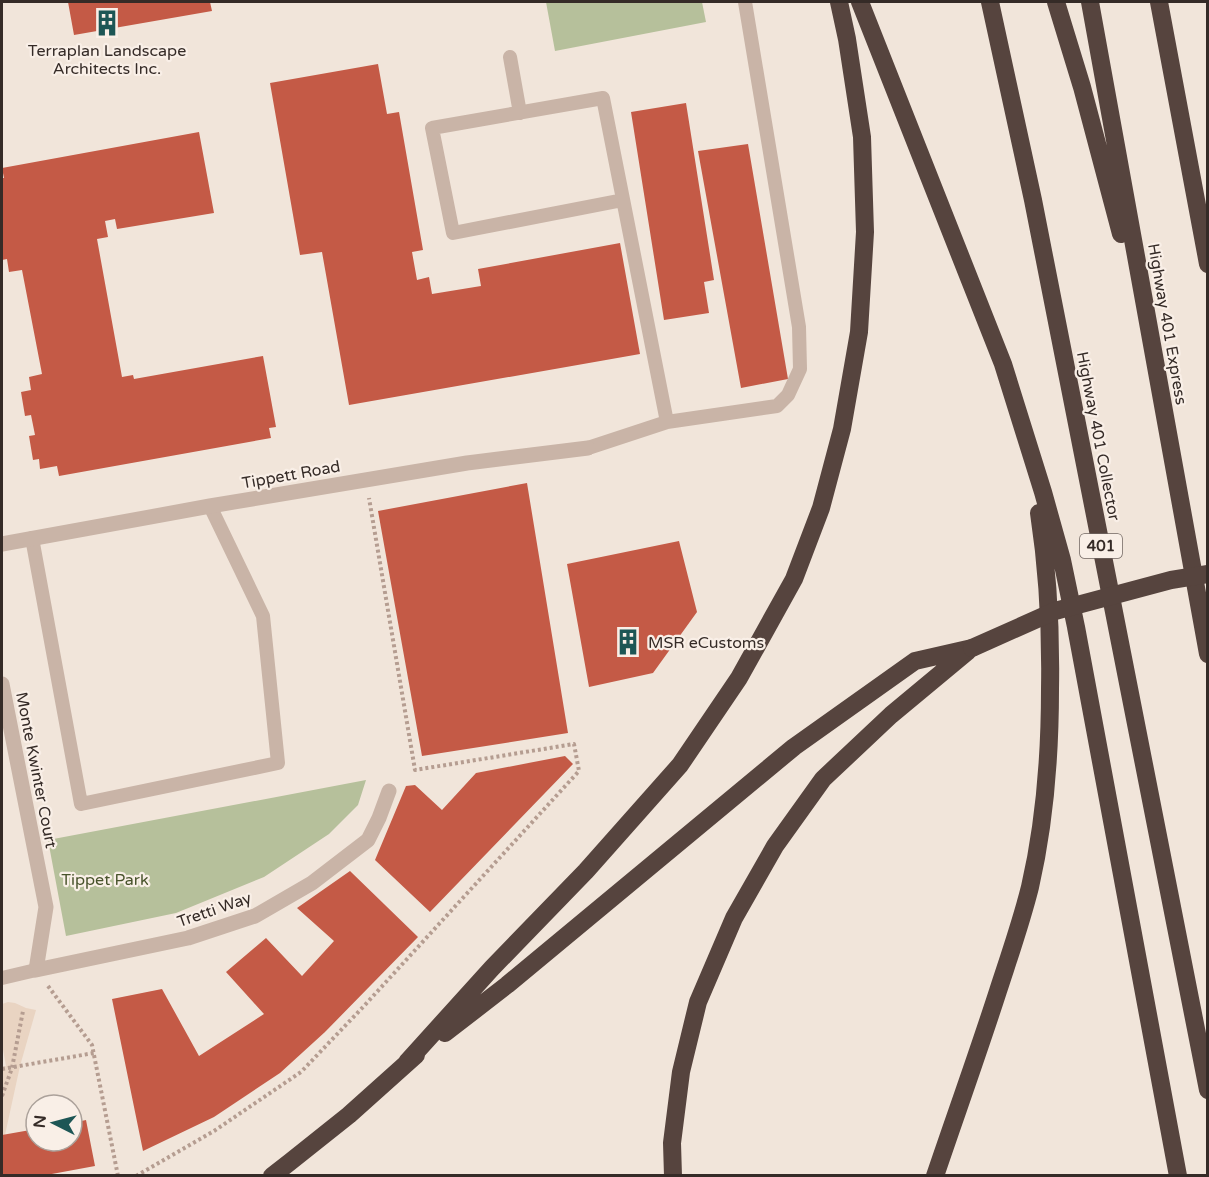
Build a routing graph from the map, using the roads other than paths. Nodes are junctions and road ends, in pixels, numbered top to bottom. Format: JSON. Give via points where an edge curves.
{"nodes":[{"id":1,"x":745,"y":2,"type":"edge"},
{"id":2,"x":839,"y":2,"type":"edge"},
{"id":3,"x":860,"y":2,"type":"edge"},
{"id":4,"x":990,"y":2,"type":"edge"},
{"id":5,"x":1056,"y":2,"type":"edge"},
{"id":6,"x":1090,"y":2,"type":"edge"},
{"id":7,"x":1159,"y":2,"type":"edge"},
{"id":8,"x":510,"y":57,"type":"dead end"},
{"id":9,"x":520,"y":113,"type":"junction"},
{"id":10,"x":623,"y":200,"type":"junction"},
{"id":11,"x":1208,"y":264,"type":"edge"},
{"id":12,"x":1154,"y":357,"type":"junction"},
{"id":13,"x":667,"y":422,"type":"junction"},
{"id":14,"x":1023,"y":426,"type":"junction"},
{"id":15,"x":588,"y":448,"type":"joint"},
{"id":16,"x":210,"y":506,"type":"junction"},
{"id":17,"x":32,"y":538,"type":"junction"},
{"id":18,"x":2,"y":544,"type":"edge"},
{"id":19,"x":1208,"y":574,"type":"edge"},
{"id":20,"x":972,"y":648,"type":"junction"},
{"id":21,"x":1208,"y":654,"type":"edge"},
{"id":22,"x":2,"y":684,"type":"edge"},
{"id":23,"x":388,"y":792,"type":"dead end"},
{"id":24,"x":36,"y":970,"type":"junction"},
{"id":25,"x":2,"y":978,"type":"edge"},
{"id":26,"x":407,"y":1062,"type":"junction"},
{"id":27,"x":1208,"y":1090,"type":"edge"},
{"id":28,"x":272,"y":1176,"type":"edge"},
{"id":29,"x":673,"y":1176,"type":"edge"},
{"id":30,"x":935,"y":1176,"type":"edge"},
{"id":31,"x":1178,"y":1176,"type":"edge"}],
"edges":[{"from":1,"to":13,"type":"lane","via":[[799,327],[800,369],[788,395],[777,406]]},
{"from":2,"to":26,"type":"highway","via":[[862,137],[866,232],[859,332],[842,429],[821,508],[794,579],[739,678],[680,765]]},
{"from":3,"to":14,"type":"highway","via":[[1003,364]]},
{"from":4,"to":27,"type":"highway","name":"Highway 401 Collector","number":"401","via":[[1033,200]]},
{"from":5,"to":12,"type":"highway"},
{"from":6,"to":12,"type":"highway","name":"Highway 401 Express"},
{"from":7,"to":11,"type":"highway"},
{"from":8,"to":9,"type":"lane"},
{"from":9,"to":10,"type":"lane","via":[[603,98]]},
{"from":9,"to":10,"type":"lane","via":[[432,128],[453,233]]},
{"from":10,"to":13,"type":"lane"},
{"from":12,"to":21,"type":"highway","name":"Highway 401 Express"},
{"from":13,"to":15,"type":"lane"},
{"from":14,"to":30,"type":"highway","via":[[1041,522],[1050,640],[1044,802],[1018,931]]},
{"from":14,"to":31,"type":"highway","via":[[1056,538],[1076,627]]},
{"from":15,"to":16,"type":"street","name":"Tippett Road","via":[[467,463]]},
{"from":16,"to":17,"type":"street","name":"Tippett Road"},
{"from":16,"to":17,"type":"lane","via":[[263,616],[278,763],[81,804]]},
{"from":17,"to":18,"type":"street","name":"Tippett Road"},
{"from":19,"to":20,"type":"highway","bridge":true,"via":[[1172,579],[1055,611]]},
{"from":20,"to":26,"type":"highway","via":[[915,661],[794,747],[507,985]]},
{"from":20,"to":29,"type":"highway","via":[[823,779],[775,846],[734,918],[698,1002],[681,1072],[672,1143]]},
{"from":22,"to":24,"type":"street","name":"Monte Kwinter Court","via":[[46,907]]},
{"from":23,"to":24,"type":"street","name":"Tretti Way","via":[[368,840],[312,883],[255,916],[188,938]]},
{"from":24,"to":25,"type":"lane"},
{"from":26,"to":28,"type":"highway","via":[[349,1115]]}]}
